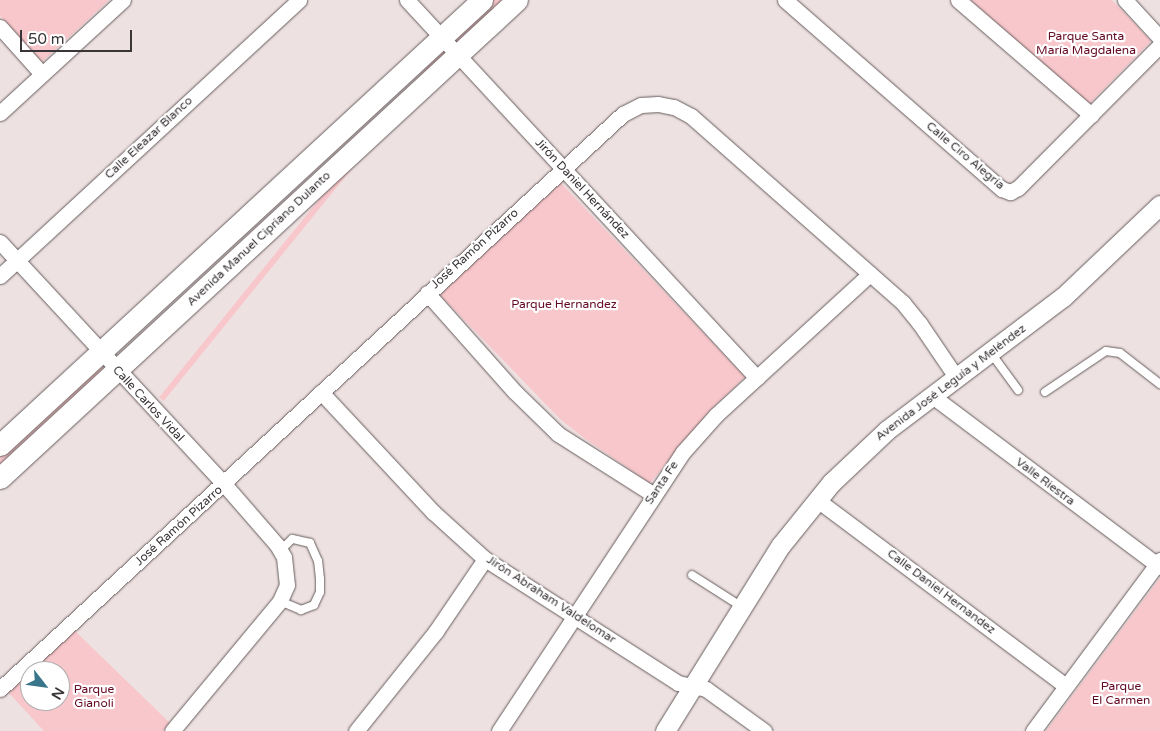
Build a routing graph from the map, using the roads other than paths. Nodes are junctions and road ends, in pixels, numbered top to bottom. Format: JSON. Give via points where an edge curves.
{"nodes":[{"id":1,"x":123,"y":0,"type":"edge"},
{"id":2,"x":299,"y":0,"type":"edge"},
{"id":3,"x":407,"y":0,"type":"edge"},
{"id":4,"x":482,"y":0,"type":"edge"},
{"id":5,"x":517,"y":0,"type":"edge"},
{"id":6,"x":785,"y":0,"type":"edge"},
{"id":7,"x":958,"y":0,"type":"edge"},
{"id":8,"x":1124,"y":0,"type":"edge"},
{"id":9,"x":0,"y":27,"type":"edge"},
{"id":10,"x":442,"y":37,"type":"junction"},
{"id":11,"x":1160,"y":38,"type":"edge"},
{"id":12,"x":1160,"y":45,"type":"edge"},
{"id":13,"x":458,"y":55,"type":"junction"},
{"id":14,"x":42,"y":74,"type":"junction"},
{"id":15,"x":0,"y":113,"type":"edge"},
{"id":16,"x":1091,"y":115,"type":"junction"},
{"id":17,"x":562,"y":169,"type":"junction"},
{"id":18,"x":1160,"y":205,"type":"edge"},
{"id":19,"x":0,"y":242,"type":"edge"},
{"id":20,"x":17,"y":260,"type":"junction"},
{"id":21,"x":870,"y":274,"type":"junction"},
{"id":22,"x":0,"y":276,"type":"edge"},
{"id":23,"x":427,"y":293,"type":"junction"},
{"id":24,"x":101,"y":352,"type":"junction"},
{"id":25,"x":991,"y":353,"type":"junction"},
{"id":26,"x":117,"y":370,"type":"junction"},
{"id":27,"x":956,"y":377,"type":"junction"},
{"id":28,"x":757,"y":378,"type":"junction"},
{"id":29,"x":1160,"y":384,"type":"edge"},
{"id":30,"x":1018,"y":390,"type":"dead end"},
{"id":31,"x":321,"y":392,"type":"junction"},
{"id":32,"x":1045,"y":392,"type":"dead end"},
{"id":33,"x":931,"y":395,"type":"junction"},
{"id":34,"x":0,"y":444,"type":"edge"},
{"id":35,"x":0,"y":478,"type":"edge"},
{"id":36,"x":224,"y":484,"type":"junction"},
{"id":37,"x":654,"y":495,"type":"junction"},
{"id":38,"x":816,"y":499,"type":"junction"},
{"id":39,"x":280,"y":551,"type":"junction"},
{"id":40,"x":485,"y":559,"type":"junction"},
{"id":41,"x":1159,"y":564,"type":"edge"},
{"id":42,"x":692,"y":575,"type":"dead end"},
{"id":43,"x":280,"y":601,"type":"junction"},
{"id":44,"x":742,"y":608,"type":"junction"},
{"id":45,"x":575,"y":615,"type":"junction"},
{"id":46,"x":693,"y":686,"type":"junction"},
{"id":47,"x":1066,"y":686,"type":"junction"},
{"id":48,"x":0,"y":689,"type":"edge"},
{"id":49,"x":172,"y":731,"type":"edge"},
{"id":50,"x":356,"y":731,"type":"edge"},
{"id":51,"x":499,"y":731,"type":"edge"},
{"id":52,"x":665,"y":731,"type":"edge"},
{"id":53,"x":764,"y":731,"type":"edge"},
{"id":54,"x":1033,"y":731,"type":"edge"}],
"edges":[{"from":1,"to":14,"type":"street"},
{"from":2,"to":20,"type":"street","name":"Calle Eleazar Blanco"},
{"from":3,"to":10,"type":"street","name":"Jirón Daniel Hernández"},
{"from":4,"to":10,"type":"main road","name":"Avenida Manuel Cipriano Dulanto"},
{"from":5,"to":13,"type":"main road","name":"Avenida Manuel Cipriano Dulanto"},
{"from":6,"to":16,"type":"street","name":"Calle Ciro Alegría","via":[[1002,189],[1010,192],[1018,188]]},
{"from":7,"to":16,"type":"street"},
{"from":8,"to":11,"type":"street"},
{"from":9,"to":14,"type":"street"},
{"from":10,"to":13,"type":"street","name":"Jirón Daniel Hernández"},
{"from":10,"to":24,"type":"main road","name":"Avenida Manuel Cipriano Dulanto"},
{"from":12,"to":16,"type":"street","name":"Calle Ciro Alegría"},
{"from":13,"to":17,"type":"street","name":"Jirón Daniel Hernández"},
{"from":13,"to":26,"type":"main road","name":"Avenida Manuel Cipriano Dulanto"},
{"from":14,"to":15,"type":"street"},
{"from":17,"to":21,"type":"street","name":"José Ramón Pizarro","via":[[623,114],[641,105],[674,107],[691,116]]},
{"from":17,"to":23,"type":"street","name":"José Ramón Pizarro"},
{"from":17,"to":28,"type":"street","name":"Jirón Daniel Hernández"},
{"from":18,"to":25,"type":"street","name":"Avenida José Leguía y Meléndez","via":[[1063,297]]},
{"from":19,"to":20,"type":"street","name":"Calle Carlos Vidal"},
{"from":20,"to":22,"type":"street","name":"Calle Eleazar Blanco"},
{"from":20,"to":24,"type":"street","name":"Calle Carlos Vidal"},
{"from":21,"to":27,"type":"street","name":"José Ramón Pizarro","via":[[903,303]]},
{"from":21,"to":28,"type":"street","name":"Santa Fe"},
{"from":23,"to":31,"type":"street","name":"José Ramón Pizarro"},
{"from":23,"to":37,"type":"street","via":[[515,392],[558,434]]},
{"from":24,"to":26,"type":"street","name":"Calle Carlos Vidal"},
{"from":24,"to":34,"type":"main road","name":"Avenida Manuel Cipriano Dulanto"},
{"from":25,"to":27,"type":"street","name":"Avenida José Leguía y Meléndez"},
{"from":25,"to":30,"type":"lane"},
{"from":26,"to":35,"type":"main road","name":"Avenida Manuel Cipriano Dulanto"},
{"from":26,"to":36,"type":"street","name":"Calle Carlos Vidal"},
{"from":27,"to":33,"type":"street","name":"Avenida José Leguía y Meléndez"},
{"from":28,"to":37,"type":"street","name":"Santa Fe","via":[[697,435]]},
{"from":29,"to":32,"type":"lane","via":[[1120,353],[1106,351]]},
{"from":31,"to":36,"type":"street","name":"José Ramón Pizarro"},
{"from":31,"to":40,"type":"street","name":"Jirón Abraham Valdelomar","via":[[433,512]]},
{"from":33,"to":38,"type":"street","name":"Avenida José Leguía y Meléndez","via":[[864,449]]},
{"from":33,"to":41,"type":"street","name":"Valle Riestra"},
{"from":36,"to":39,"type":"street","name":"Calle Carlos Vidal"},
{"from":36,"to":48,"type":"street","name":"José Ramón Pizarro"},
{"from":37,"to":45,"type":"street","name":"Santa Fe"},
{"from":38,"to":44,"type":"street","name":"Avenida José Leguía y Meléndez","via":[[781,545]]},
{"from":38,"to":47,"type":"street","name":"Calle Daniel Hernandez"},
{"from":39,"to":43,"type":"street","name":"Calle Carlos Vidal","via":[[287,571],[287,586]]},
{"from":39,"to":43,"type":"lane","via":[[292,539],[310,543],[318,561],[320,592],[314,605],[301,610]]},
{"from":40,"to":45,"type":"street","name":"Jirón Abraham Valdelomar"},
{"from":40,"to":50,"type":"street","via":[[436,630]]},
{"from":41,"to":47,"type":"street"},
{"from":42,"to":44,"type":"lane"},
{"from":43,"to":49,"type":"street"},
{"from":44,"to":46,"type":"street","name":"Avenida José Leguía y Meléndez"},
{"from":45,"to":46,"type":"street","name":"Jirón Abraham Valdelomar","via":[[678,683]]},
{"from":45,"to":51,"type":"street","name":"Santa Fe"},
{"from":46,"to":52,"type":"street","name":"Avenida José Leguía y Meléndez"},
{"from":46,"to":53,"type":"street","name":"Jirón Abraham Valdelomar","via":[[706,689]]},
{"from":47,"to":54,"type":"street"}]}
